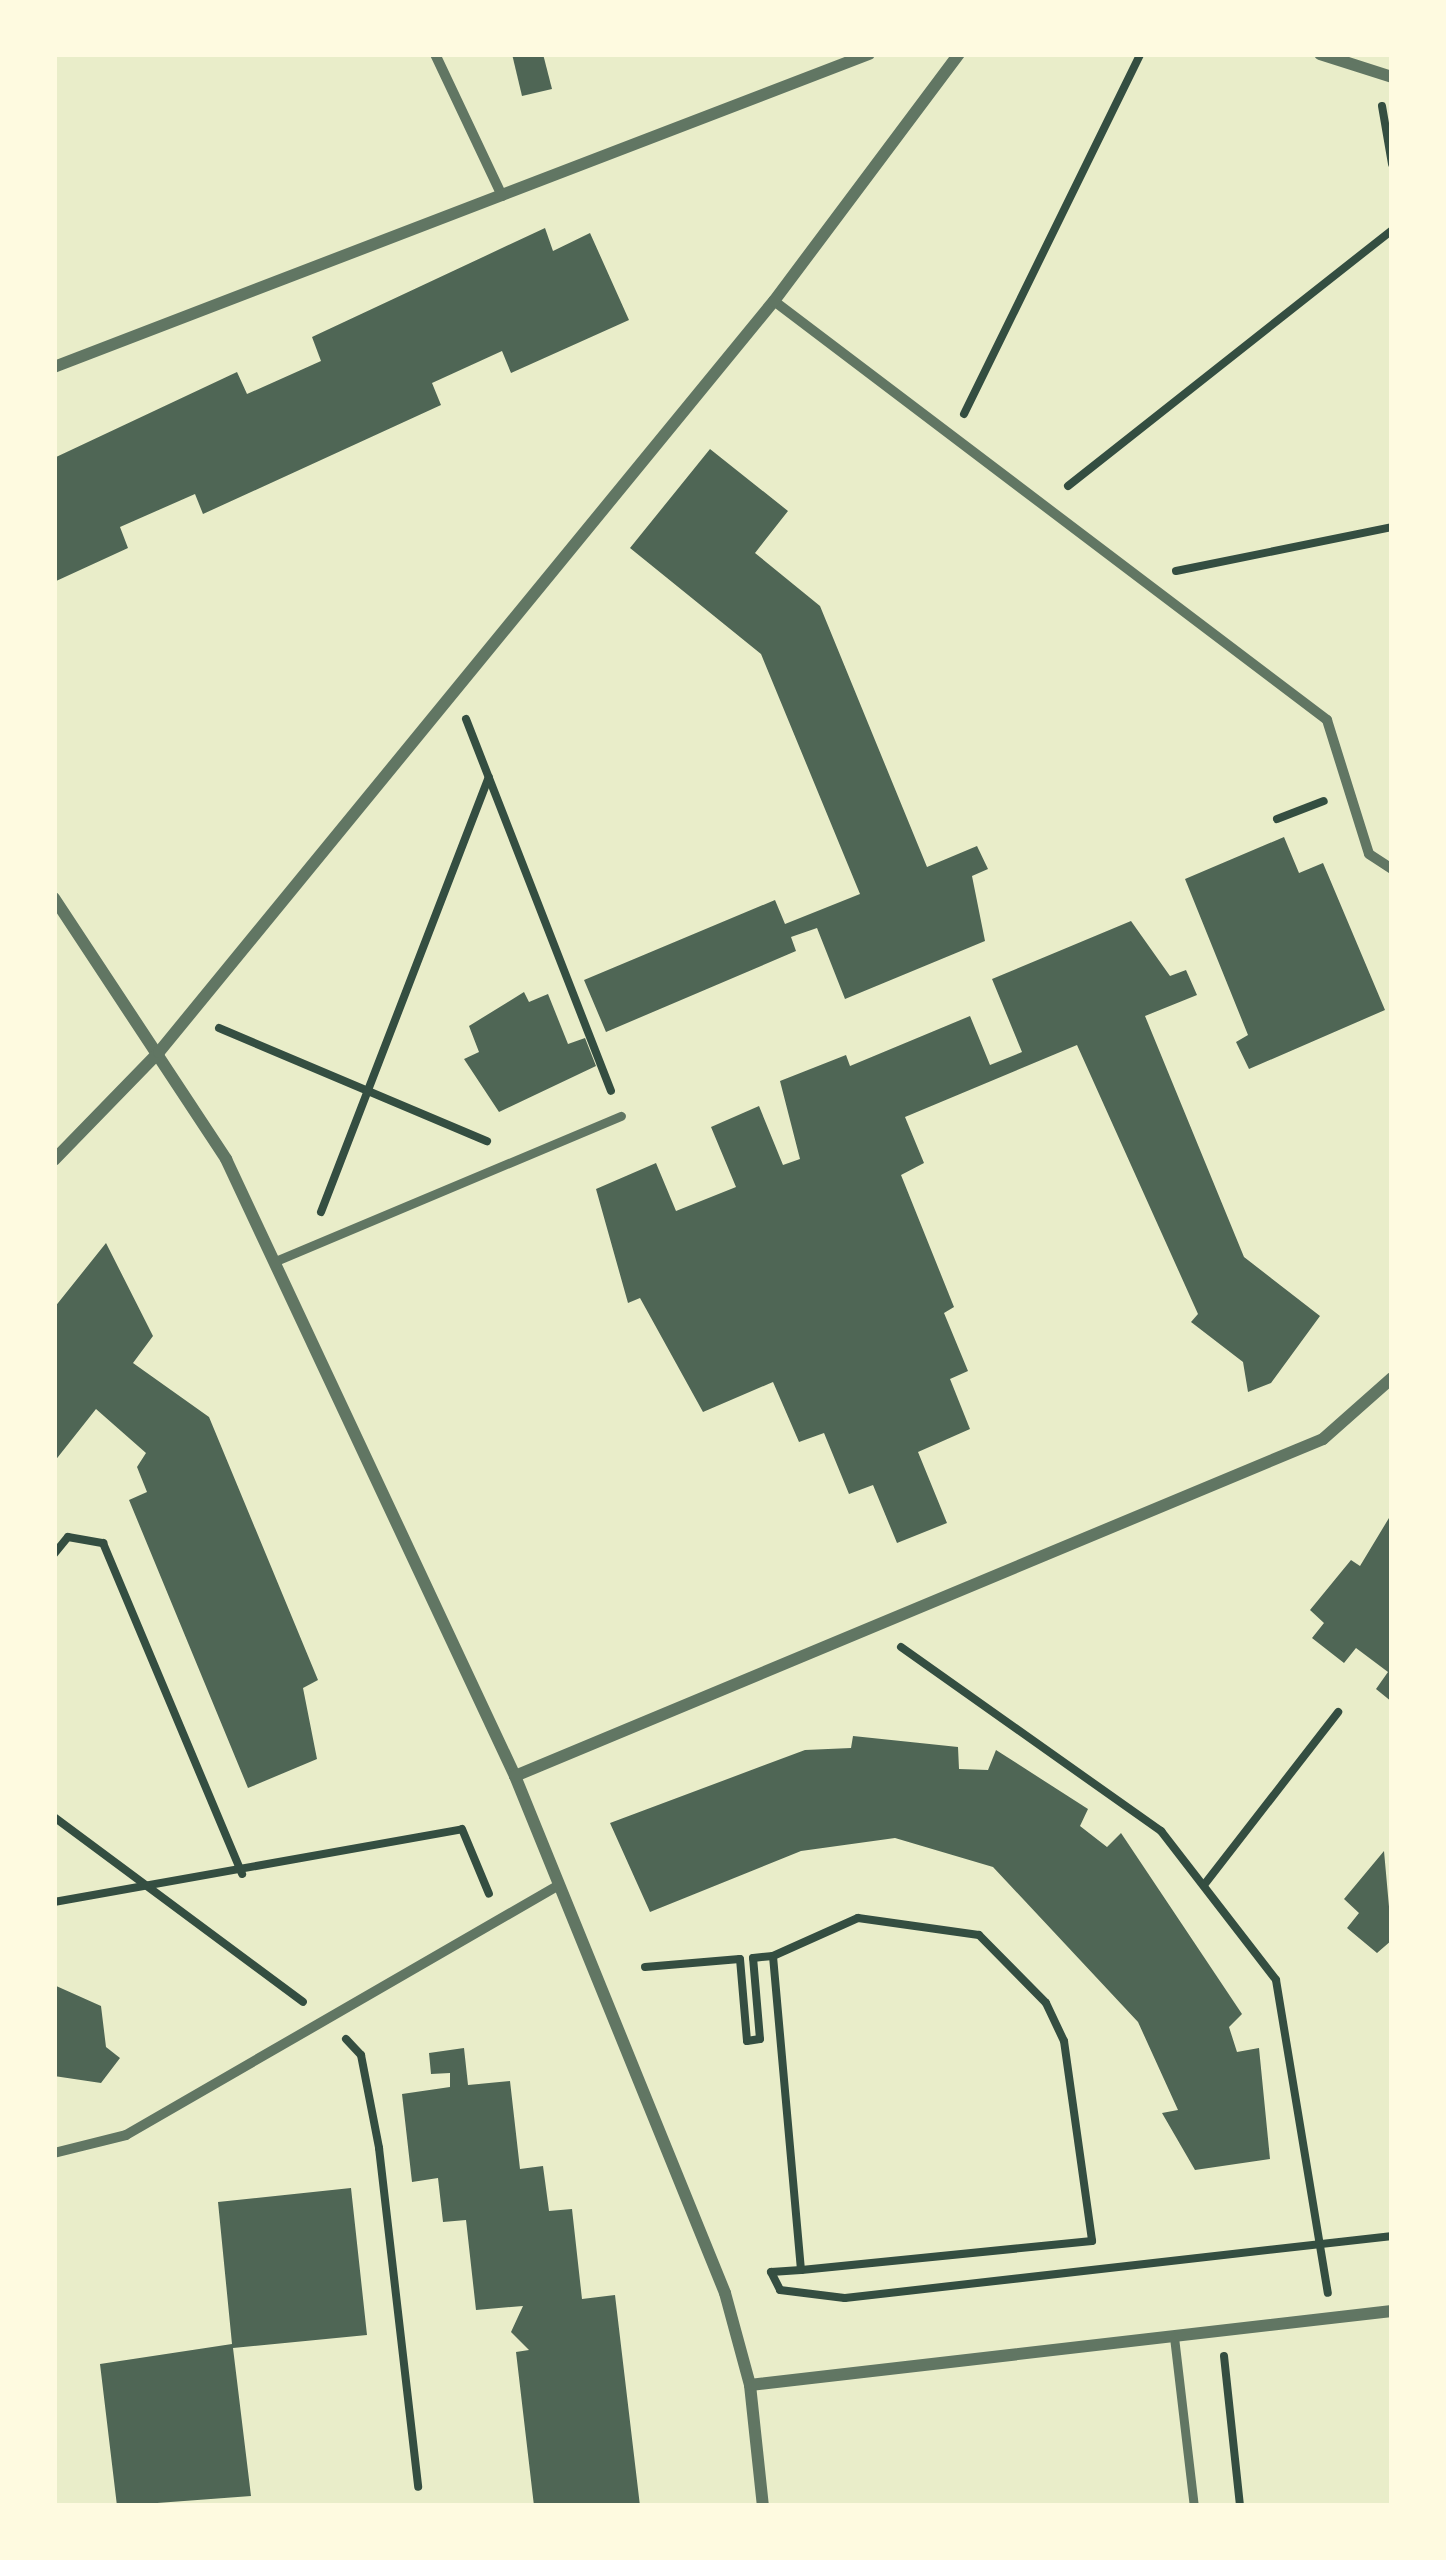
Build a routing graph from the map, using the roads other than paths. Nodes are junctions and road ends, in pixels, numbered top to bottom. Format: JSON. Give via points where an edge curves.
{"nodes":[{"id":1,"x":435,"y":54,"type":"edge"},
{"id":2,"x":869,"y":54,"type":"edge"},
{"id":3,"x":959,"y":54,"type":"edge"},
{"id":4,"x":1319,"y":54,"type":"edge"},
{"id":5,"x":1392,"y":77,"type":"edge"},
{"id":6,"x":502,"y":196,"type":"junction"},
{"id":7,"x":774,"y":301,"type":"junction"},
{"id":8,"x":54,"y":367,"type":"edge"},
{"id":9,"x":1392,"y":869,"type":"edge"},
{"id":10,"x":54,"y":898,"type":"edge"},
{"id":11,"x":159,"y":1052,"type":"junction"},
{"id":12,"x":621,"y":1116,"type":"road end"},
{"id":13,"x":54,"y":1160,"type":"edge"},
{"id":14,"x":278,"y":1260,"type":"junction"},
{"id":15,"x":1392,"y":1378,"type":"edge"},
{"id":16,"x":515,"y":1776,"type":"junction"},
{"id":17,"x":558,"y":1886,"type":"junction"},
{"id":18,"x":54,"y":2153,"type":"edge"},
{"id":19,"x":1392,"y":2311,"type":"edge"},
{"id":20,"x":1174,"y":2337,"type":"junction"},
{"id":21,"x":750,"y":2385,"type":"junction"},
{"id":22,"x":763,"y":2506,"type":"edge"},
{"id":23,"x":1194,"y":2506,"type":"edge"}],
"edges":[{"from":1,"to":6,"type":"street"},
{"from":2,"to":6,"type":"street"},
{"from":3,"to":7,"type":"street"},
{"from":4,"to":5,"type":"street"},
{"from":6,"to":8,"type":"street"},
{"from":7,"to":9,"type":"street","via":[[1327,720],[1370,854]]},
{"from":7,"to":11,"type":"street"},
{"from":10,"to":11,"type":"street"},
{"from":11,"to":13,"type":"street"},
{"from":11,"to":14,"type":"street"},
{"from":12,"to":14,"type":"lane"},
{"from":14,"to":16,"type":"street"},
{"from":15,"to":16,"type":"street","via":[[1323,1439]]},
{"from":16,"to":17,"type":"street"},
{"from":17,"to":18,"type":"street","via":[[126,2135]]},
{"from":17,"to":21,"type":"street","via":[[725,2293]]},
{"from":19,"to":20,"type":"street"},
{"from":20,"to":21,"type":"street"},
{"from":20,"to":23,"type":"lane"},
{"from":21,"to":22,"type":"street"}]}
